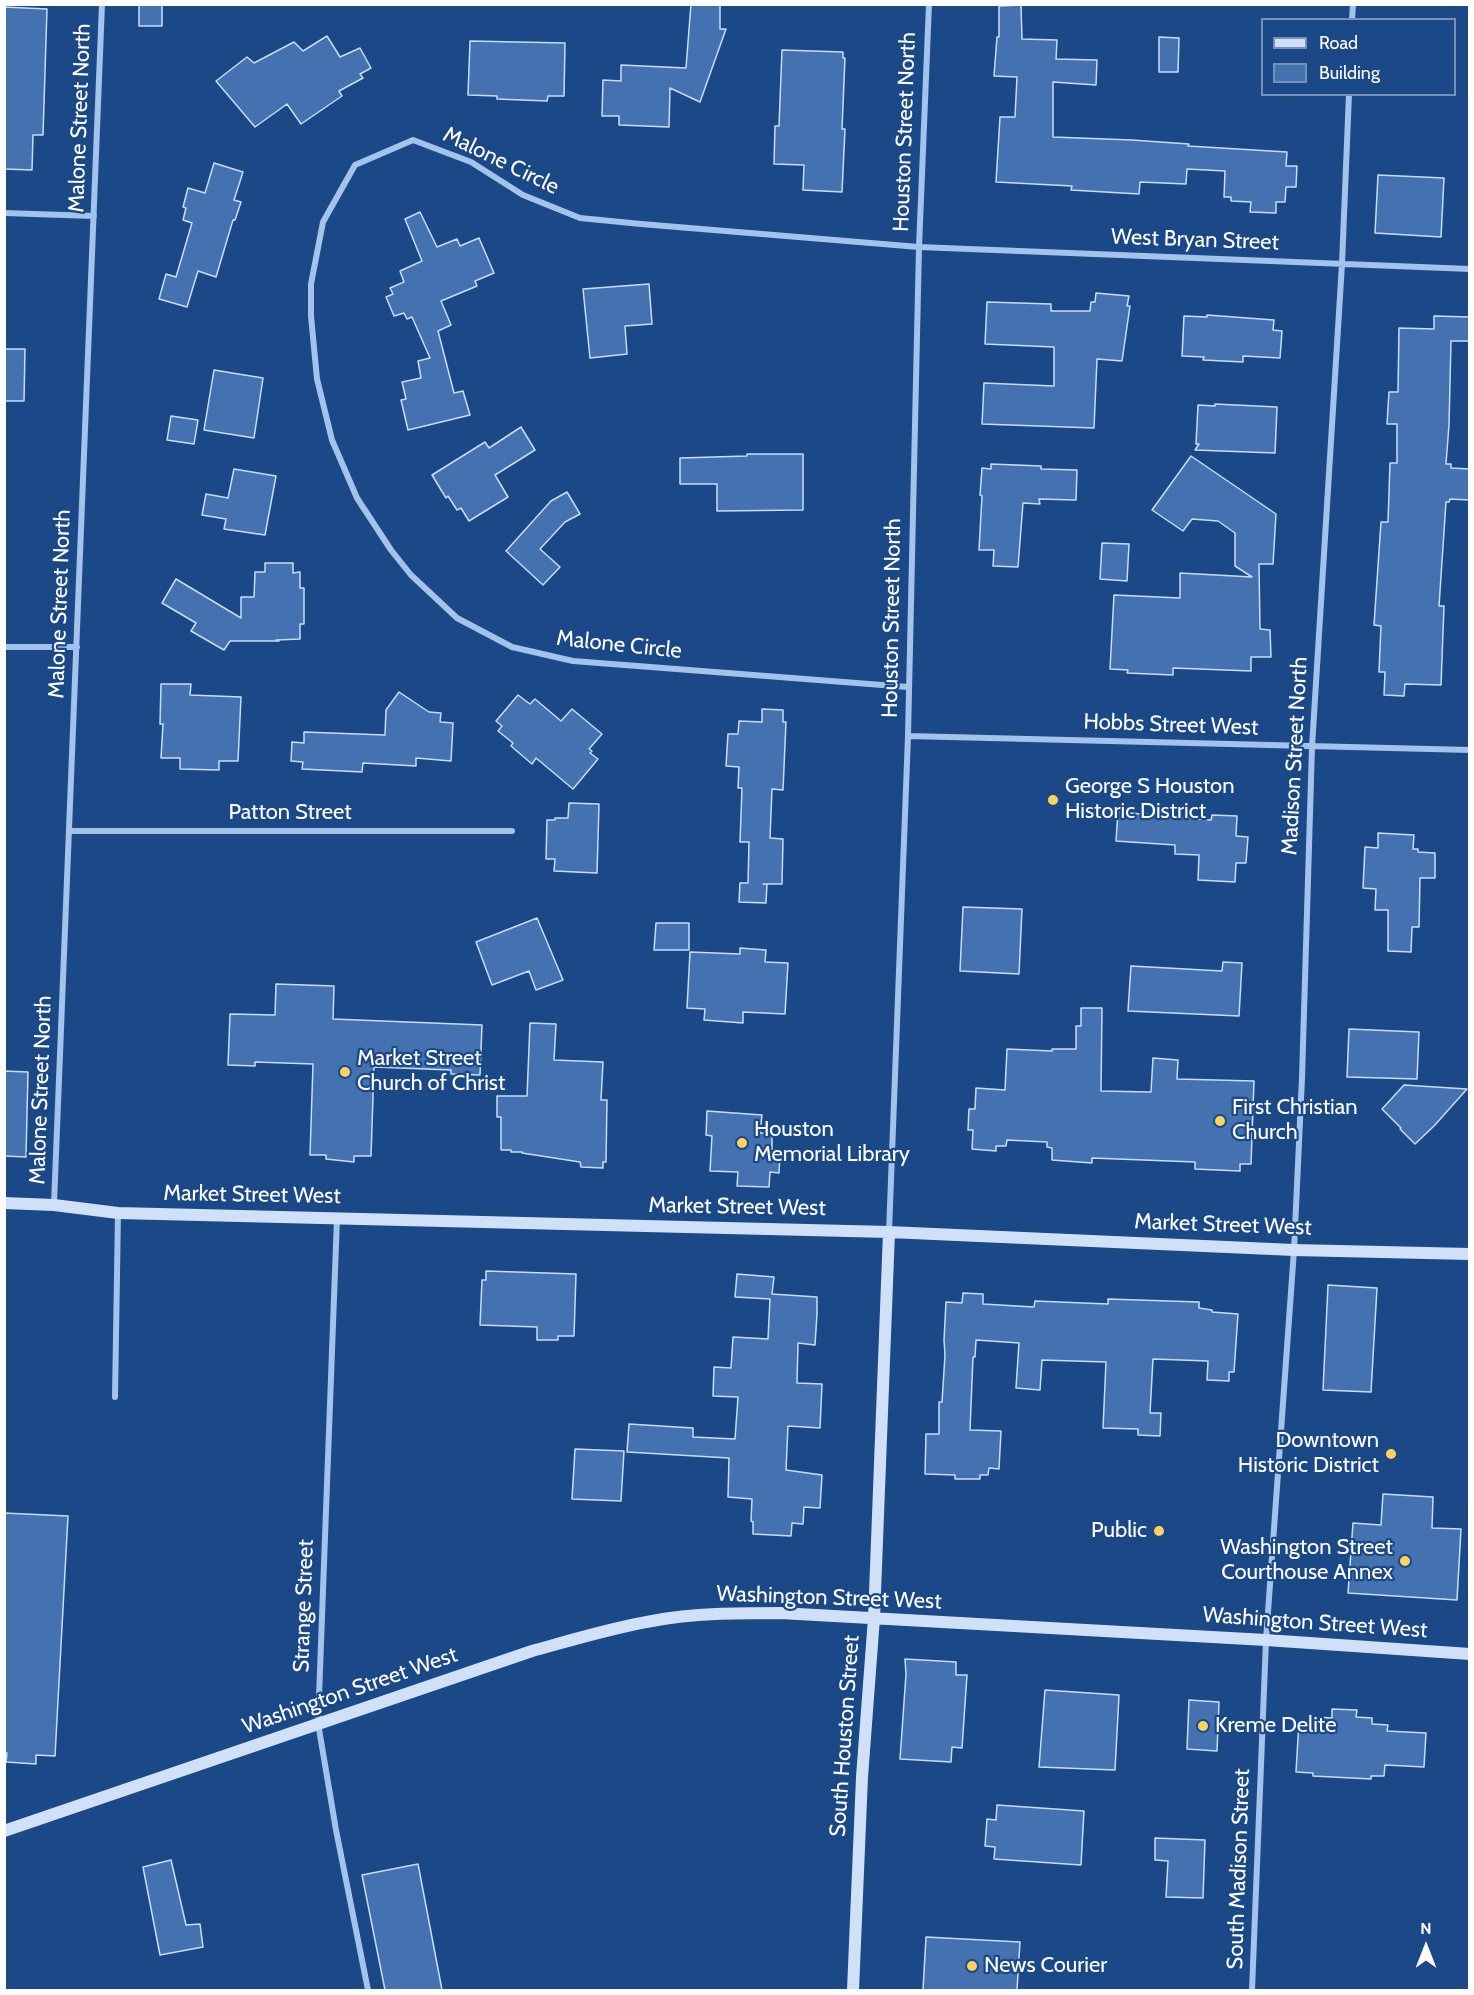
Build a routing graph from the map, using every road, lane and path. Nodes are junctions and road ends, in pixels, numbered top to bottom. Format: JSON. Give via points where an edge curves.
{"nodes":[{"id":1,"x":102,"y":4,"type":"edge"},
{"id":2,"x":928,"y":4,"type":"edge"},
{"id":3,"x":1349,"y":96,"type":"edge"},
{"id":4,"x":4,"y":213,"type":"edge"},
{"id":5,"x":94,"y":216,"type":"junction"},
{"id":6,"x":919,"y":247,"type":"junction"},
{"id":7,"x":1342,"y":264,"type":"junction"},
{"id":8,"x":1470,"y":269,"type":"edge"},
{"id":9,"x":76,"y":646,"type":"junction"},
{"id":10,"x":4,"y":647,"type":"edge"},
{"id":11,"x":908,"y":687,"type":"junction"},
{"id":12,"x":908,"y":736,"type":"junction"},
{"id":13,"x":1312,"y":747,"type":"junction"},
{"id":14,"x":1470,"y":750,"type":"edge"},
{"id":15,"x":69,"y":831,"type":"junction"},
{"id":16,"x":512,"y":831,"type":"dead end"},
{"id":17,"x":4,"y":1203,"type":"edge"},
{"id":18,"x":54,"y":1205,"type":"junction"},
{"id":19,"x":118,"y":1213,"type":"junction"},
{"id":20,"x":337,"y":1218,"type":"junction"},
{"id":21,"x":889,"y":1232,"type":"junction"},
{"id":22,"x":1294,"y":1250,"type":"junction"},
{"id":23,"x":1470,"y":1254,"type":"edge"},
{"id":24,"x":115,"y":1396,"type":"dead end"},
{"id":25,"x":874,"y":1618,"type":"junction"},
{"id":26,"x":1266,"y":1640,"type":"junction"},
{"id":27,"x":1470,"y":1654,"type":"edge"},
{"id":28,"x":318,"y":1723,"type":"junction"},
{"id":29,"x":4,"y":1831,"type":"edge"},
{"id":30,"x":368,"y":1990,"type":"edge"},
{"id":31,"x":853,"y":1990,"type":"edge"},
{"id":32,"x":1252,"y":1990,"type":"edge"}],
"edges":[{"from":1,"to":5,"type":"street","name":"Malone Street North"},
{"from":2,"to":6,"type":"street","name":"Houston Street North"},
{"from":3,"to":7,"type":"street","name":"Madison Street North"},
{"from":4,"to":5,"type":"street"},
{"from":5,"to":9,"type":"street","name":"Malone Street North"},
{"from":6,"to":7,"type":"street","name":"West Bryan Street"},
{"from":6,"to":11,"type":"street","name":"Houston Street North"},
{"from":6,"to":11,"type":"street","name":"Malone Circle","via":[[580,218],[523,195],[471,162],[413,140],[355,165],[322,222],[311,284],[317,379],[332,440],[357,498],[411,575],[457,618],[512,647],[573,661]]},
{"from":7,"to":8,"type":"street","name":"West Bryan Street"},
{"from":7,"to":13,"type":"street","name":"Madison Street North"},
{"from":9,"to":10,"type":"street"},
{"from":9,"to":15,"type":"street","name":"Malone Street North"},
{"from":11,"to":12,"type":"street","name":"Houston Street North"},
{"from":12,"to":13,"type":"street","name":"Hobbs Street West"},
{"from":12,"to":21,"type":"street","name":"Houston Street North"},
{"from":13,"to":14,"type":"street","name":"Hobbs Street West"},
{"from":13,"to":22,"type":"street","name":"Madison Street North"},
{"from":15,"to":16,"type":"street","name":"Patton Street"},
{"from":15,"to":18,"type":"street","name":"Malone Street North"},
{"from":17,"to":18,"type":"street","name":"Market Street West"},
{"from":18,"to":19,"type":"street","name":"Market Street West"},
{"from":19,"to":20,"type":"street","name":"Market Street West"},
{"from":19,"to":24,"type":"street"},
{"from":20,"to":21,"type":"street","name":"Market Street West"},
{"from":20,"to":28,"type":"street","name":"Strange Street"},
{"from":21,"to":22,"type":"street","name":"Market Street West"},
{"from":21,"to":25,"type":"street","name":"South Houston Street"},
{"from":22,"to":23,"type":"street","name":"Market Street West"},
{"from":22,"to":26,"type":"street","name":"Madison Street North"},
{"from":25,"to":26,"type":"street","name":"Washington Street West"},
{"from":25,"to":28,"type":"street","name":"Washington Street West","via":[[780,1613],[654,1620],[532,1651]]},
{"from":25,"to":31,"type":"street","name":"South Houston Street","via":[[862,1777]]},
{"from":26,"to":27,"type":"street","name":"Washington Street West"},
{"from":26,"to":32,"type":"street","name":"South Madison Street"},
{"from":28,"to":29,"type":"street","name":"Washington Street West"},
{"from":28,"to":30,"type":"street","name":"Strange Street"}]}
